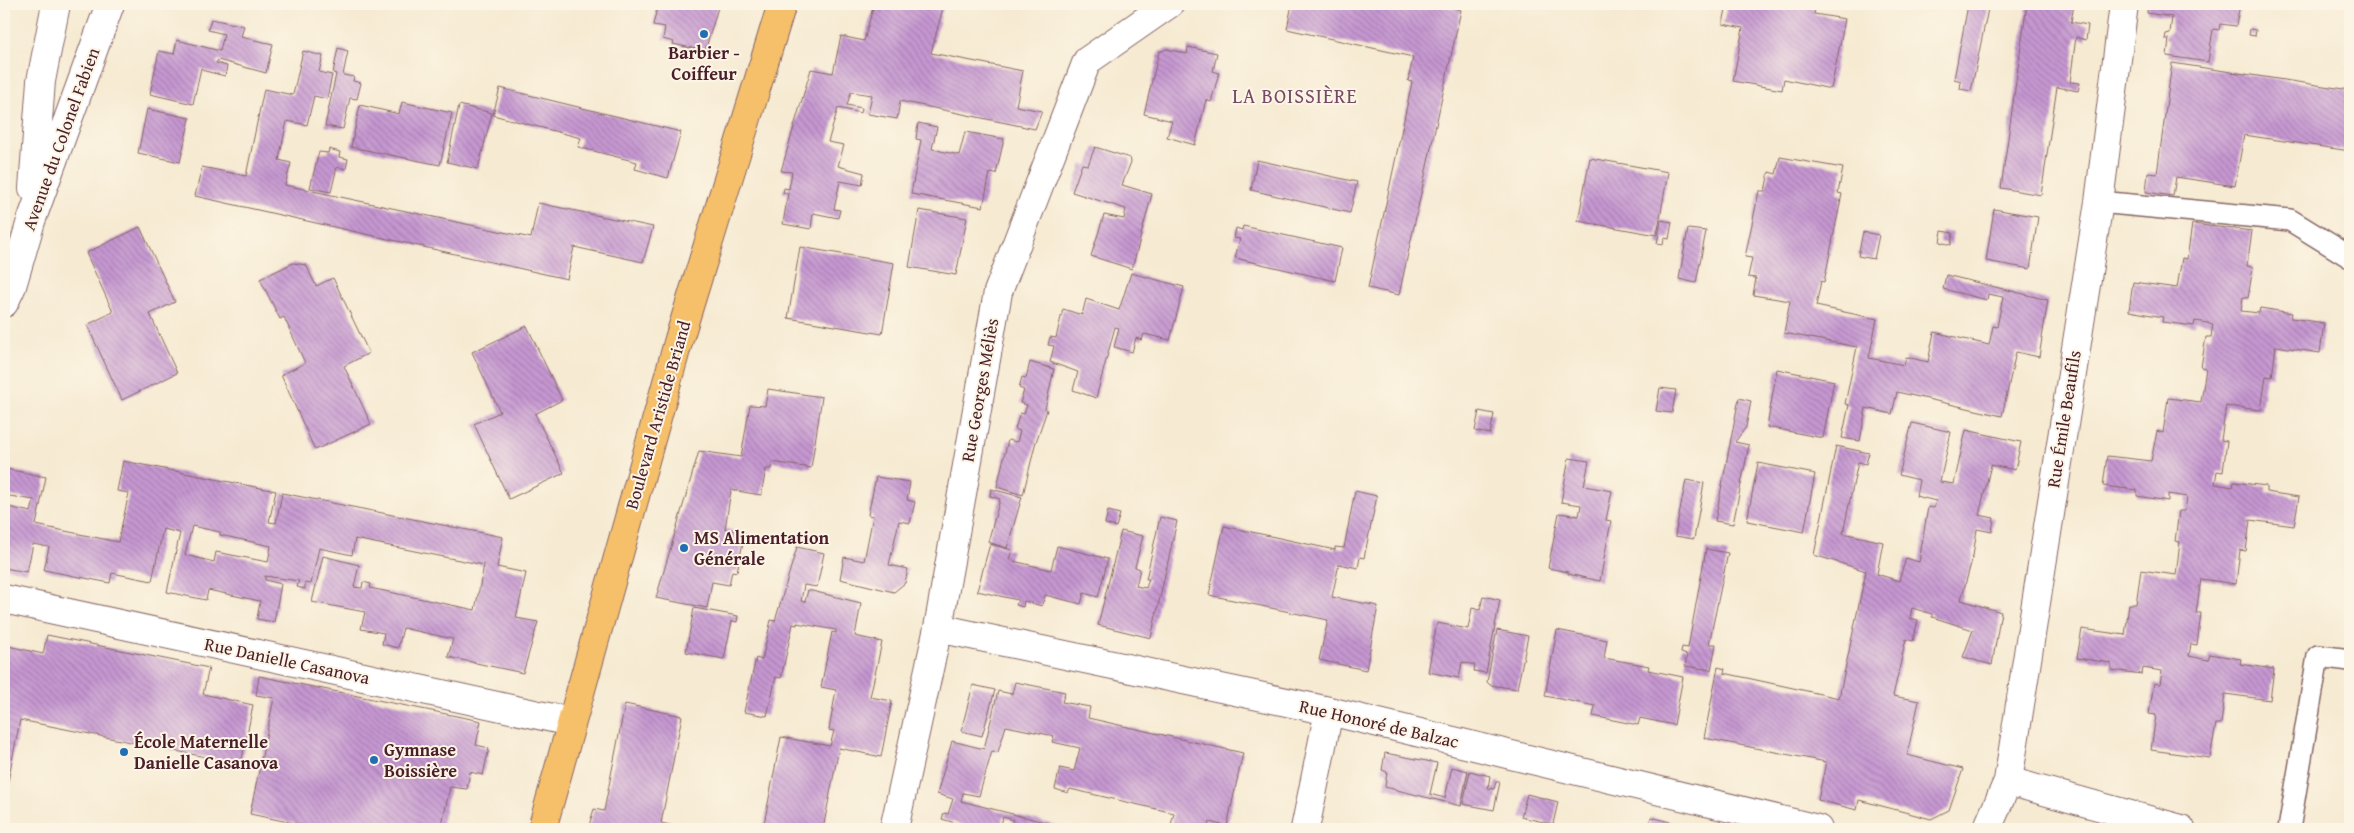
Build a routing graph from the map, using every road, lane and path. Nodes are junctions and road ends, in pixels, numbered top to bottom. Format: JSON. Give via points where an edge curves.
{"nodes":[{"id":1,"x":56,"y":4,"type":"edge"},
{"id":2,"x":110,"y":4,"type":"edge"},
{"id":3,"x":782,"y":4,"type":"edge"},
{"id":4,"x":1170,"y":4,"type":"edge"},
{"id":5,"x":2124,"y":4,"type":"edge"},
{"id":6,"x":2099,"y":202,"type":"junction"},
{"id":7,"x":31,"y":221,"type":"junction"},
{"id":8,"x":2350,"y":257,"type":"edge"},
{"id":9,"x":4,"y":303,"type":"edge"},
{"id":10,"x":4,"y":599,"type":"edge"},
{"id":11,"x":938,"y":628,"type":"junction"},
{"id":12,"x":2350,"y":660,"type":"edge"},
{"id":13,"x":1329,"y":711,"type":"junction"},
{"id":14,"x":571,"y":722,"type":"junction"},
{"id":15,"x":2008,"y":781,"type":"junction"},
{"id":16,"x":542,"y":829,"type":"edge"},
{"id":17,"x":894,"y":829,"type":"edge"},
{"id":18,"x":1305,"y":829,"type":"edge"},
{"id":19,"x":1818,"y":829,"type":"edge"},
{"id":20,"x":1987,"y":829,"type":"edge"},
{"id":21,"x":2181,"y":829,"type":"edge"},
{"id":22,"x":2289,"y":829,"type":"edge"}],
"edges":[{"from":1,"to":7,"type":"street","via":[[41,81]]},
{"from":2,"to":7,"type":"street","name":"Avenue du Colonel Fabien"},
{"from":3,"to":14,"type":"main road","name":"Boulevard Aristide Briand","via":[[679,339]]},
{"from":4,"to":11,"type":"street","name":"Rue Georges Méliès","via":[[1086,61],[998,292]]},
{"from":5,"to":6,"type":"street","name":"Rue Émile Beaufils"},
{"from":6,"to":8,"type":"lane","via":[[2290,220]]},
{"from":6,"to":15,"type":"street","name":"Rue Émile Beaufils"},
{"from":7,"to":9,"type":"street","name":"Avenue du Colonel Fabien"},
{"from":10,"to":14,"type":"street","name":"Rue Danielle Casanova"},
{"from":11,"to":13,"type":"street","name":"Rue Honoré de Balzac"},
{"from":11,"to":17,"type":"street","name":"Rue Georges Méliès"},
{"from":12,"to":22,"type":"lane","via":[[2318,656]]},
{"from":13,"to":18,"type":"street"},
{"from":13,"to":19,"type":"street","name":"Rue Honoré de Balzac"},
{"from":14,"to":16,"type":"main road","name":"Boulevard Aristide Briand"},
{"from":15,"to":20,"type":"street","name":"Rue Émile Beaufils"},
{"from":15,"to":21,"type":"street"}]}
